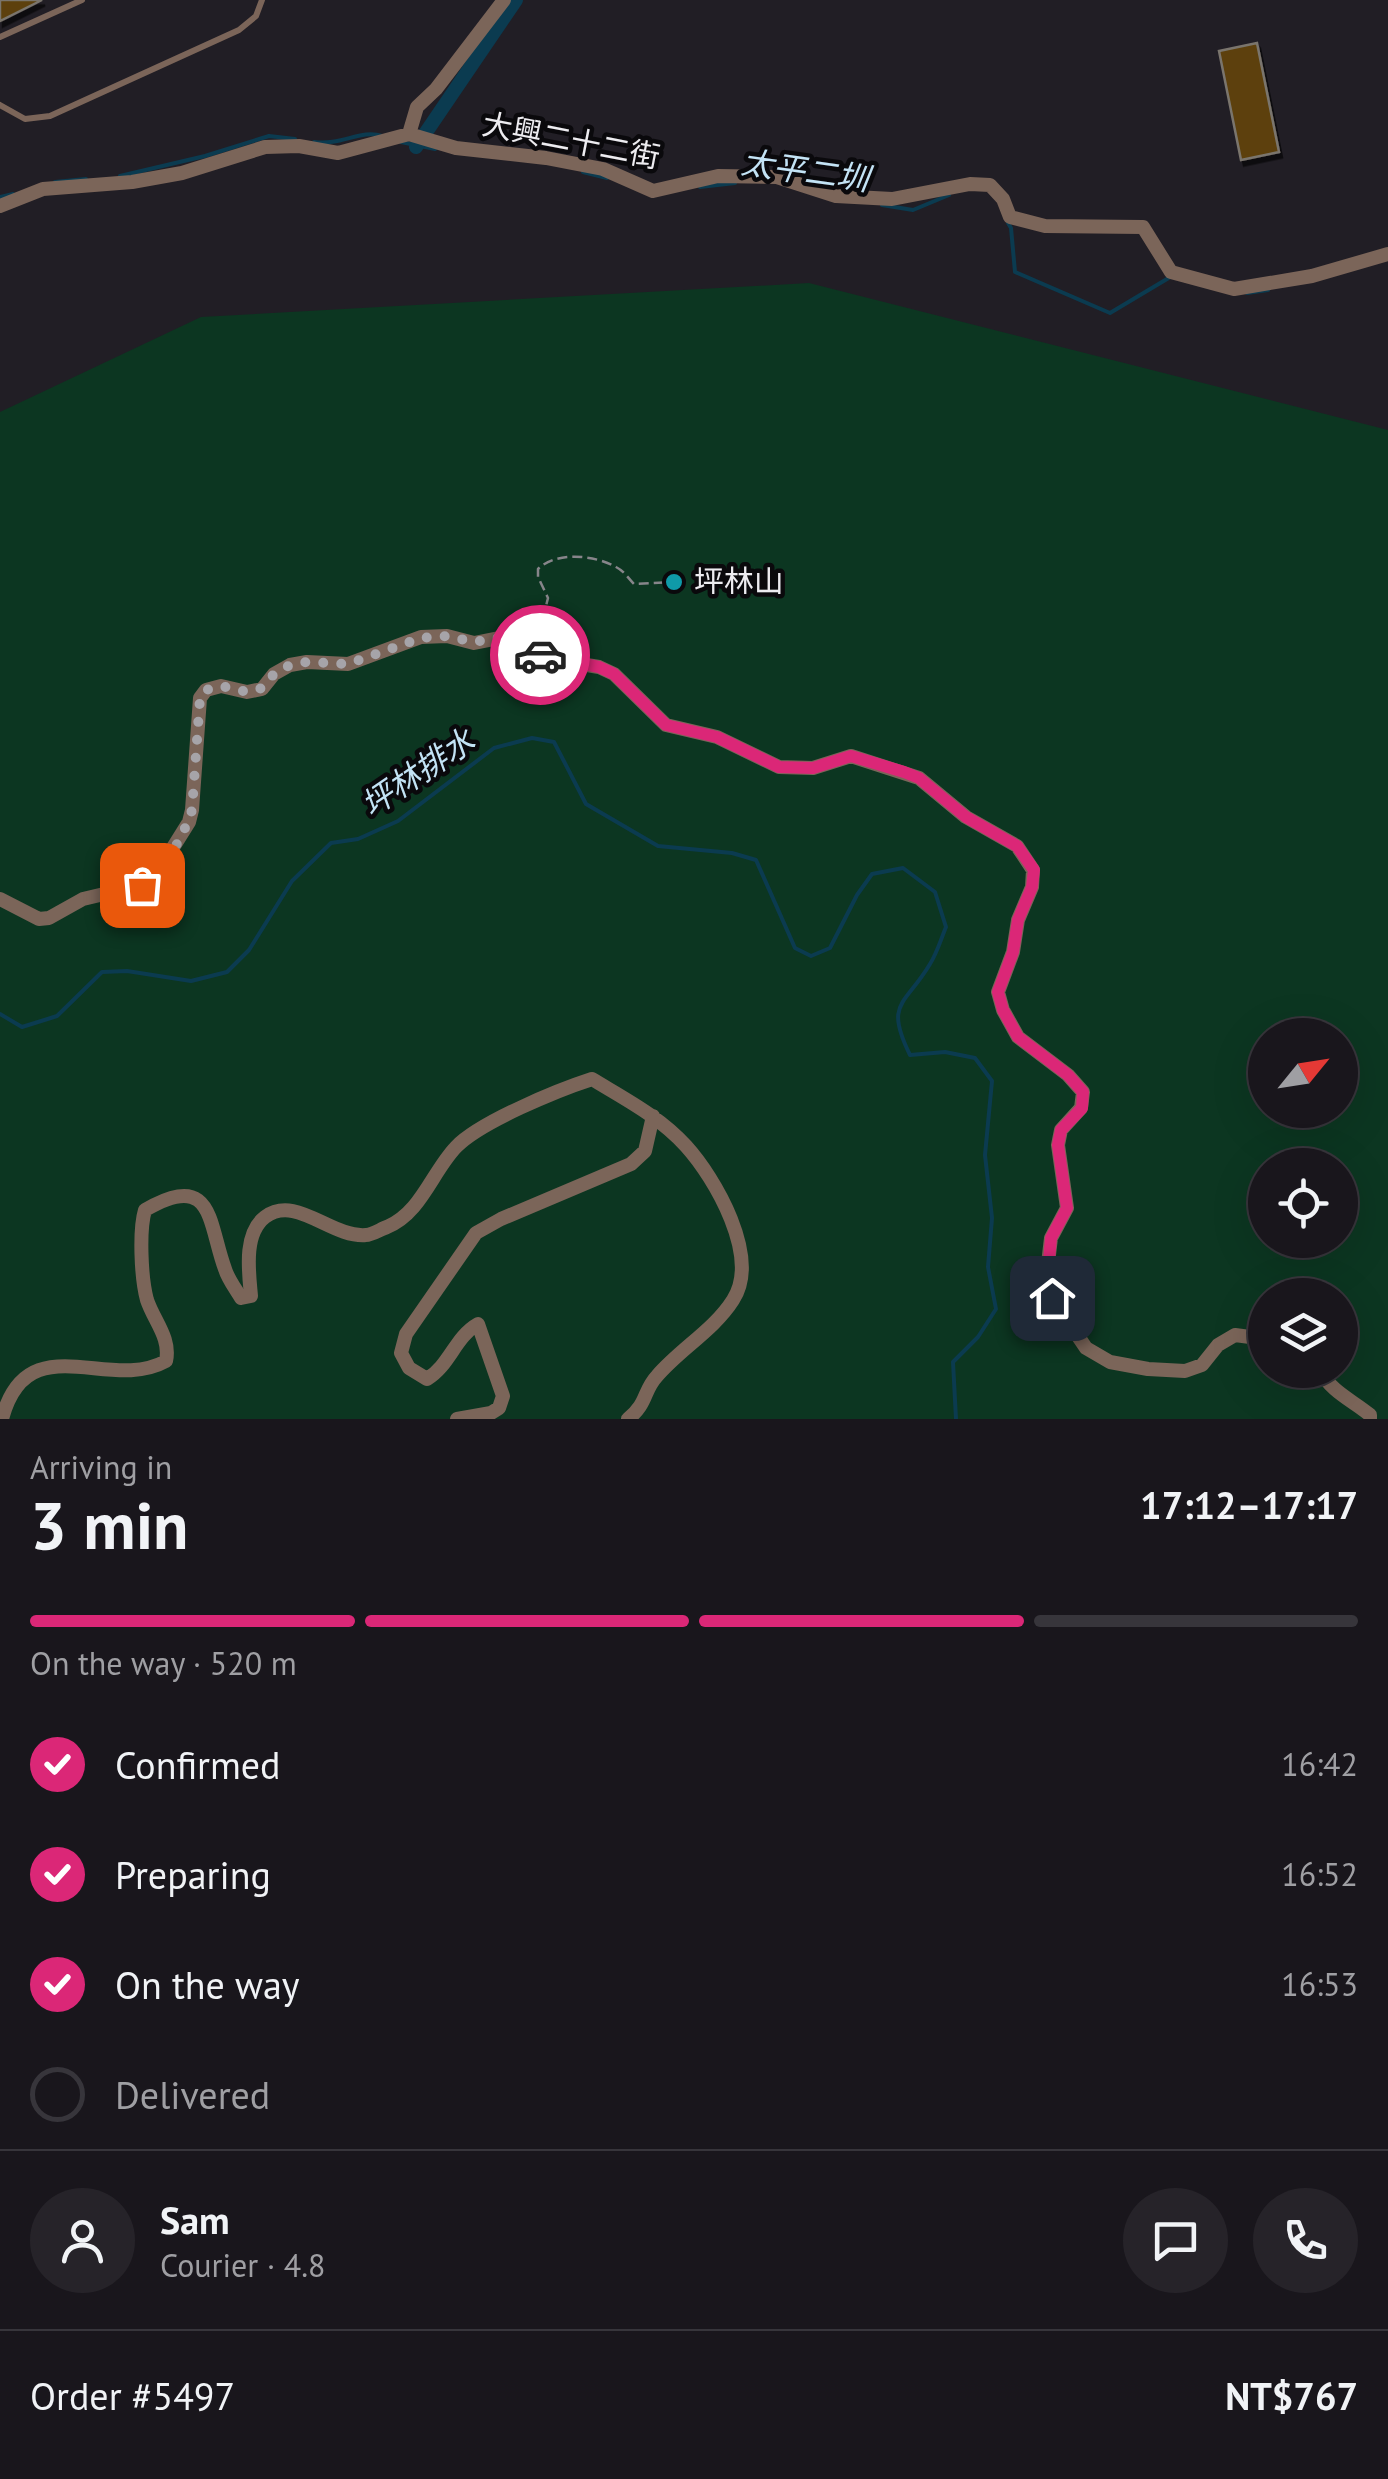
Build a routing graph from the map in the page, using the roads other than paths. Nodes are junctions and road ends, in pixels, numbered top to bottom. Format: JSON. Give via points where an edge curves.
{"nodes":[{"id":1,"x":82,"y":0,"type":"edge"},
{"id":2,"x":262,"y":0,"type":"edge"},
{"id":3,"x":504,"y":0,"type":"edge"},
{"id":4,"x":0,"y":37,"type":"edge"},
{"id":5,"x":0,"y":105,"type":"edge"},
{"id":6,"x":409,"y":134,"type":"junction"},
{"id":7,"x":2,"y":200,"type":"edge"},
{"id":8,"x":1388,"y":254,"type":"edge"},
{"id":9,"x":0,"y":898,"type":"edge"},
{"id":10,"x":653,"y":1116,"type":"junction"},
{"id":11,"x":1248,"y":1337,"type":"edge"},
{"id":12,"x":1333,"y":1388,"type":"edge"},
{"id":13,"x":2,"y":1419,"type":"edge"},
{"id":14,"x":457,"y":1419,"type":"edge"},
{"id":15,"x":628,"y":1419,"type":"edge"},
{"id":16,"x":1370,"y":1419,"type":"edge"}],
"edges":[{"from":1,"to":4,"type":"lane"},
{"from":2,"to":5,"type":"lane","via":[[239,30],[50,116],[25,119]]},
{"from":3,"to":6,"type":"street","via":[[417,108]]},
{"from":6,"to":7,"type":"street","via":[[338,153],[265,147],[182,173],[43,188]]},
{"from":6,"to":8,"type":"street","name":"大興二十二街","via":[[456,148],[604,169],[653,191],[718,176],[778,176],[836,196],[892,199],[990,186],[1010,217],[1044,226],[1143,227],[1171,272],[1234,289]]},
{"from":9,"to":11,"type":"street","via":[[49,918],[83,899],[154,878],[192,810],[200,698],[206,690],[247,692],[290,665],[348,664],[421,638],[474,642],[514,635],[544,658],[614,674],[666,725],[717,737],[779,767],[813,768],[851,756],[904,772],[1017,846],[1034,870],[998,992],[1018,1037],[1083,1092],[1082,1108],[1061,1130],[1058,1145],[1067,1208],[1051,1238],[1052,1298],[1086,1348],[1110,1362],[1148,1370],[1185,1370],[1235,1336]]},
{"from":10,"to":13,"type":"street","via":[[592,1079],[473,1132],[406,1218],[393,1225],[366,1236],[278,1209],[254,1234],[251,1296],[240,1298],[204,1206],[194,1197],[158,1202],[141,1222],[148,1300],[168,1344],[166,1361],[149,1370],[52,1366],[33,1372],[6,1402]]},
{"from":10,"to":14,"type":"street","via":[[645,1151],[630,1164],[476,1233],[406,1334],[400,1353],[427,1379],[478,1324],[503,1396],[491,1413]]},
{"from":10,"to":15,"type":"street","via":[[687,1147],[724,1202],[740,1248],[741,1279],[735,1298],[655,1377],[643,1407]]},
{"from":12,"to":16,"type":"street"}]}
